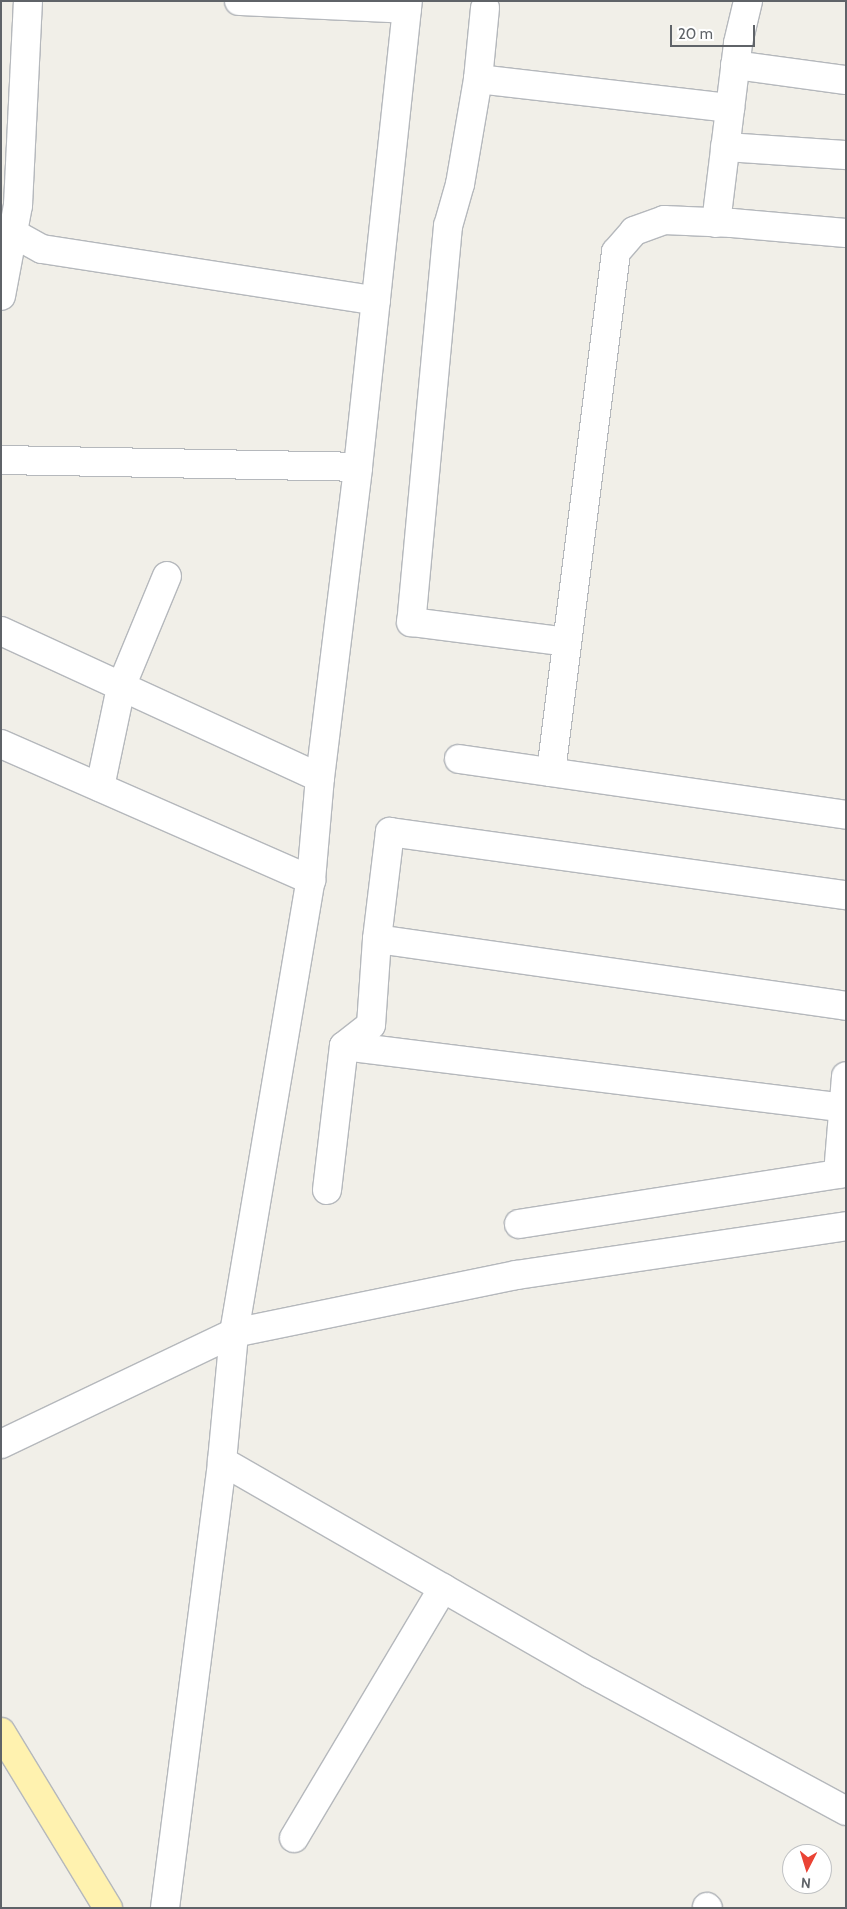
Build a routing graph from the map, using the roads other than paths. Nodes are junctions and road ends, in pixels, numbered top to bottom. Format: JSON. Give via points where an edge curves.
{"nodes":[{"id":1,"x":28,"y":1,"type":"edge"},
{"id":2,"x":239,"y":1,"type":"edge"},
{"id":3,"x":748,"y":1,"type":"edge"},
{"id":4,"x":408,"y":5,"type":"edge"},
{"id":5,"x":485,"y":8,"type":"dead end"},
{"id":6,"x":735,"y":65,"type":"junction"},
{"id":7,"x":478,"y":79,"type":"junction"},
{"id":8,"x":846,"y":80,"type":"edge"},
{"id":9,"x":730,"y":108,"type":"junction"},
{"id":10,"x":12,"y":111,"type":"edge"},
{"id":11,"x":725,"y":147,"type":"junction"},
{"id":12,"x":846,"y":155,"type":"edge"},
{"id":13,"x":10,"y":176,"type":"edge"},
{"id":14,"x":716,"y":223,"type":"junction"},
{"id":15,"x":11,"y":232,"type":"junction"},
{"id":16,"x":846,"y":233,"type":"edge"},
{"id":17,"x":1,"y":296,"type":"edge"},
{"id":18,"x":376,"y":301,"type":"junction"},
{"id":19,"x":1,"y":460,"type":"edge"},
{"id":20,"x":358,"y":466,"type":"junction"},
{"id":21,"x":167,"y":576,"type":"dead end"},
{"id":22,"x":1,"y":631,"type":"edge"},
{"id":23,"x":567,"y":642,"type":"junction"},
{"id":24,"x":122,"y":687,"type":"junction"},
{"id":25,"x":1,"y":744,"type":"edge"},
{"id":26,"x":459,"y":759,"type":"dead end"},
{"id":27,"x":551,"y":772,"type":"junction"},
{"id":28,"x":320,"y":778,"type":"junction"},
{"id":29,"x":100,"y":787,"type":"junction"},
{"id":30,"x":846,"y":816,"type":"edge"},
{"id":31,"x":311,"y":880,"type":"junction"},
{"id":32,"x":846,"y":894,"type":"edge"},
{"id":33,"x":377,"y":938,"type":"junction"},
{"id":34,"x":846,"y":1006,"type":"edge"},
{"id":35,"x":344,"y":1046,"type":"junction"},
{"id":36,"x":846,"y":1076,"type":"edge"},
{"id":37,"x":844,"y":1108,"type":"edge"},
{"id":38,"x":842,"y":1174,"type":"edge"},
{"id":39,"x":327,"y":1190,"type":"dead end"},
{"id":40,"x":518,"y":1224,"type":"dead end"},
{"id":41,"x":846,"y":1226,"type":"edge"},
{"id":42,"x":234,"y":1333,"type":"junction"},
{"id":43,"x":1,"y":1444,"type":"edge"},
{"id":44,"x":222,"y":1461,"type":"junction"},
{"id":45,"x":443,"y":1588,"type":"junction"},
{"id":46,"x":1,"y":1732,"type":"edge"},
{"id":47,"x":844,"y":1806,"type":"edge"},
{"id":48,"x":294,"y":1838,"type":"dead end"},
{"id":49,"x":108,"y":1908,"type":"edge"},
{"id":50,"x":165,"y":1908,"type":"edge"}],
"edges":[{"from":1,"to":10,"type":"street"},
{"from":2,"to":4,"type":"street"},
{"from":3,"to":6,"type":"street"},
{"from":4,"to":18,"type":"street"},
{"from":5,"to":7,"type":"street"},
{"from":6,"to":8,"type":"street"},
{"from":6,"to":9,"type":"street"},
{"from":7,"to":9,"type":"street"},
{"from":7,"to":23,"type":"street","via":[[460,184],[448,226],[411,622]]},
{"from":9,"to":11,"type":"street"},
{"from":10,"to":13,"type":"street"},
{"from":11,"to":12,"type":"street"},
{"from":11,"to":14,"type":"street"},
{"from":13,"to":15,"type":"street","via":[[18,205]]},
{"from":14,"to":16,"type":"street"},
{"from":14,"to":23,"type":"street","via":[[664,220],[634,231],[616,252]]},
{"from":15,"to":17,"type":"street"},
{"from":15,"to":18,"type":"street","via":[[42,249]]},
{"from":18,"to":20,"type":"street"},
{"from":19,"to":20,"type":"street"},
{"from":20,"to":28,"type":"street"},
{"from":21,"to":24,"type":"street"},
{"from":22,"to":24,"type":"street"},
{"from":23,"to":27,"type":"street"},
{"from":24,"to":28,"type":"street"},
{"from":24,"to":29,"type":"street"},
{"from":25,"to":29,"type":"street"},
{"from":26,"to":27,"type":"street"},
{"from":27,"to":30,"type":"street"},
{"from":28,"to":31,"type":"street"},
{"from":29,"to":31,"type":"street"},
{"from":31,"to":42,"type":"street"},
{"from":32,"to":33,"type":"street","via":[[390,832]]},
{"from":33,"to":34,"type":"street"},
{"from":33,"to":35,"type":"street","via":[[371,1025]]},
{"from":35,"to":37,"type":"street"},
{"from":35,"to":39,"type":"street"},
{"from":36,"to":37,"type":"street"},
{"from":37,"to":38,"type":"street"},
{"from":38,"to":40,"type":"street"},
{"from":41,"to":42,"type":"street","via":[[516,1275]]},
{"from":42,"to":43,"type":"street"},
{"from":42,"to":44,"type":"street"},
{"from":44,"to":45,"type":"street"},
{"from":44,"to":50,"type":"street"},
{"from":45,"to":47,"type":"street","via":[[591,1673]]},
{"from":45,"to":48,"type":"street"},
{"from":46,"to":49,"type":"main road"}]}
